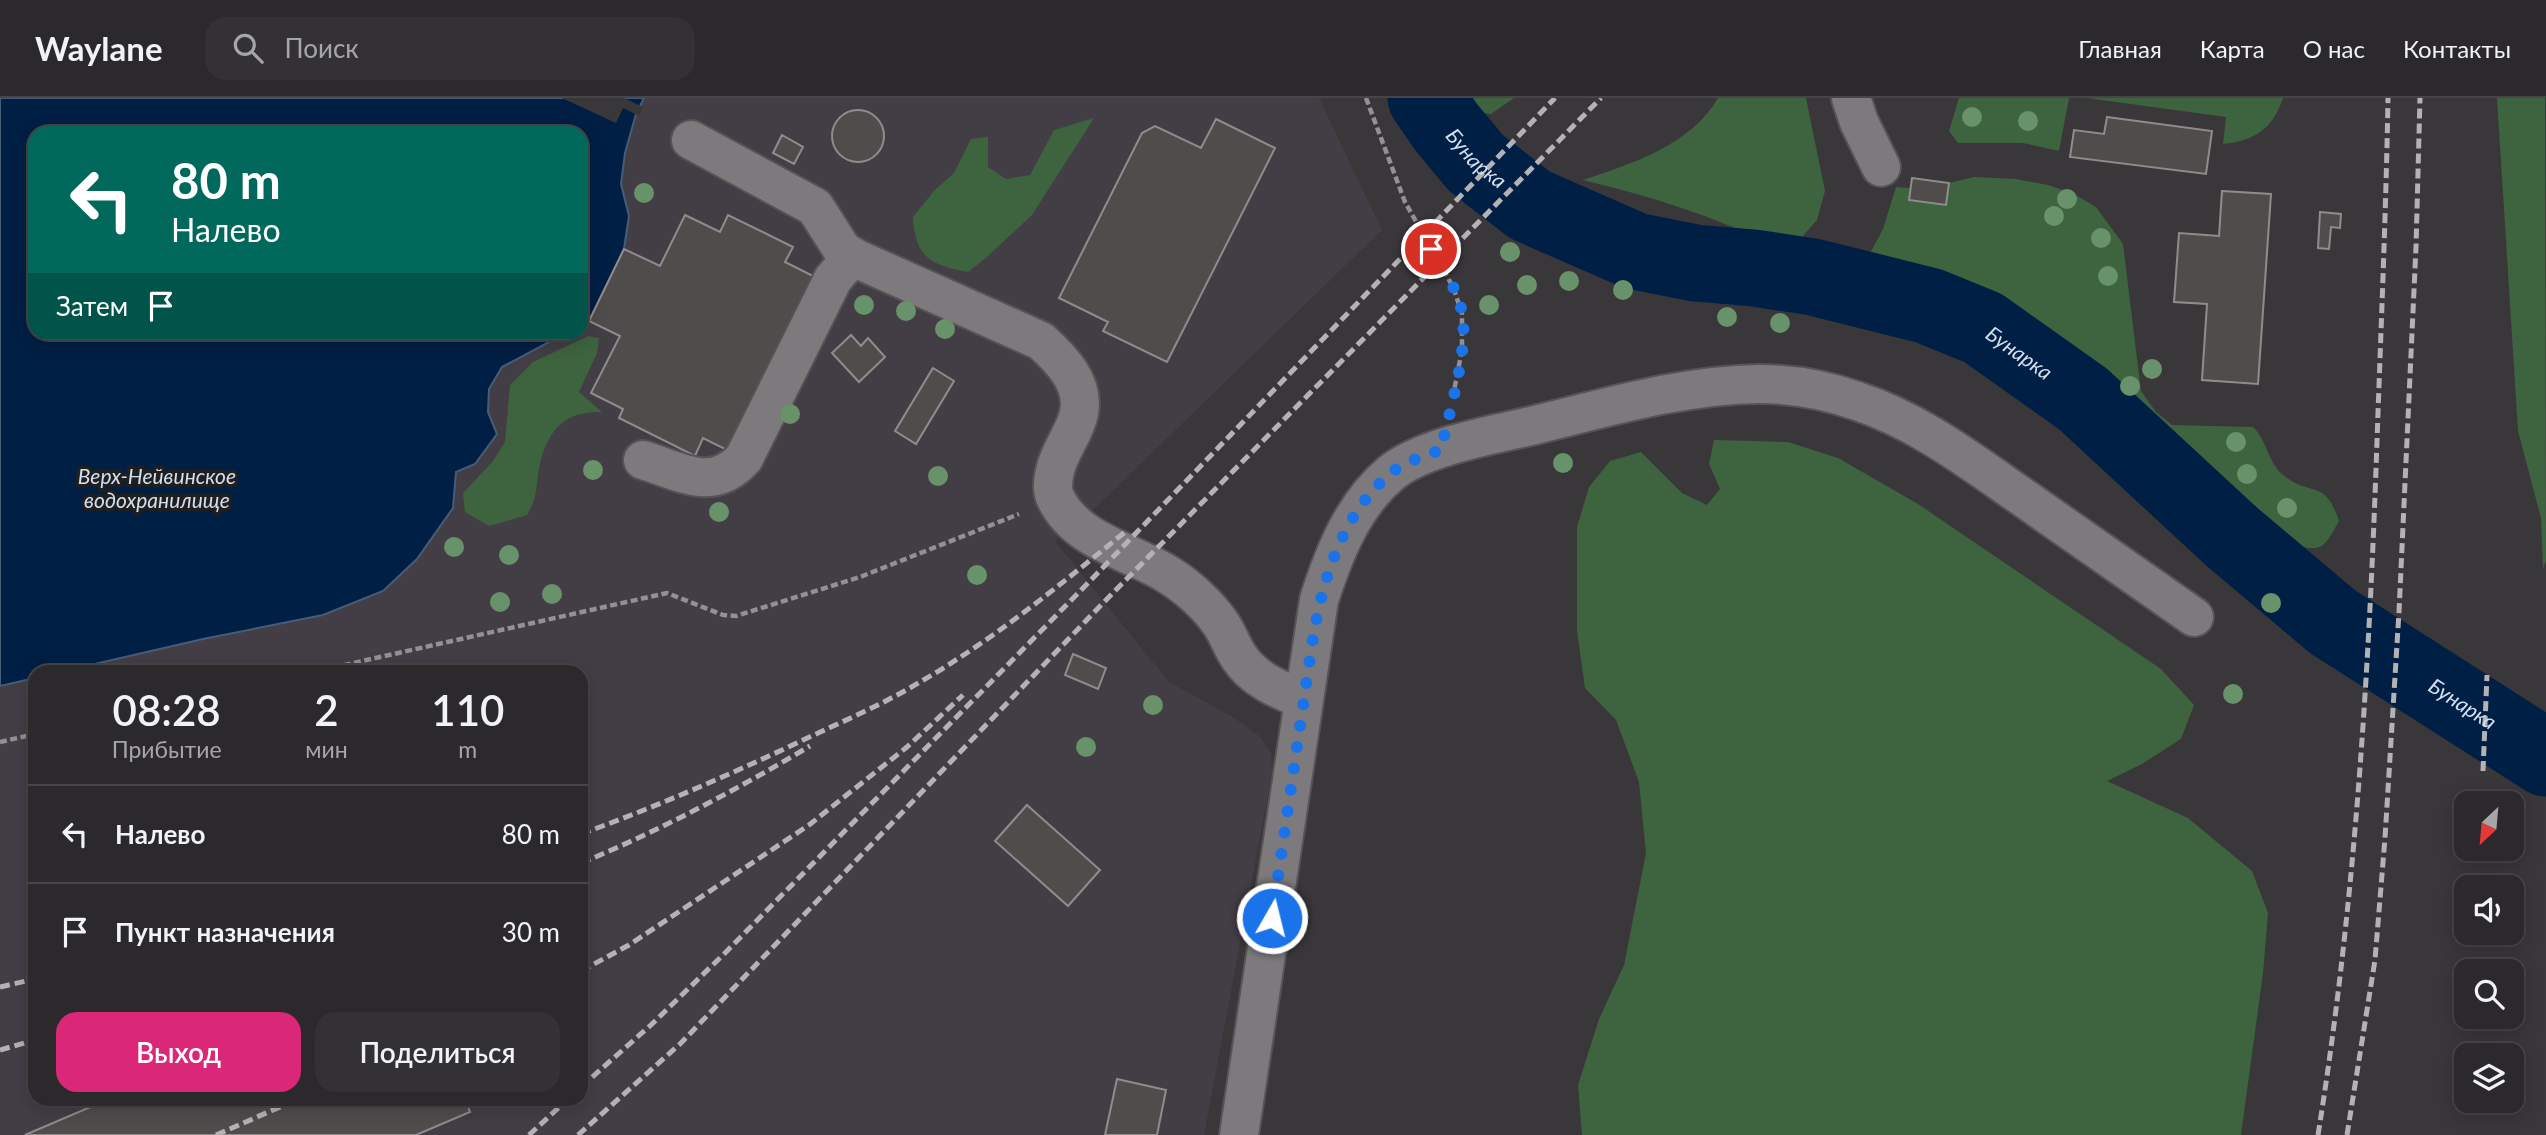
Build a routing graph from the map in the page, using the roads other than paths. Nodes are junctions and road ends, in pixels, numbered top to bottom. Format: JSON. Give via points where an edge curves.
{"nodes":[{"id":1,"x":1851,"y":98,"type":"edge"},
{"id":2,"x":691,"y":139,"type":"dead end"},
{"id":3,"x":1881,"y":167,"type":"dead end"},
{"id":4,"x":857,"y":259,"type":"junction"},
{"id":5,"x":643,"y":460,"type":"dead end"},
{"id":6,"x":2194,"y":617,"type":"dead end"},
{"id":7,"x":1304,"y":700,"type":"junction"},
{"id":8,"x":1239,"y":1135,"type":"edge"}],
"edges":[{"from":1,"to":3,"type":"lane"},
{"from":2,"to":4,"type":"lane","via":[[815,207],[843,251]]},
{"from":4,"to":5,"type":"lane","via":[[833,279],[744,458],[732,471],[718,477],[696,477]]},
{"from":4,"to":7,"type":"lane","via":[[1041,341],[1069,369],[1079,397],[1079,413],[1053,478],[1054,495],[1075,524],[1167,574],[1220,623],[1239,657],[1255,674]]},
{"from":6,"to":7,"type":"lane","via":[[1904,419],[1811,388],[1712,387],[1465,442],[1416,458],[1393,472],[1365,499],[1330,564],[1319,600]]},
{"from":7,"to":8,"type":"lane"}]}
